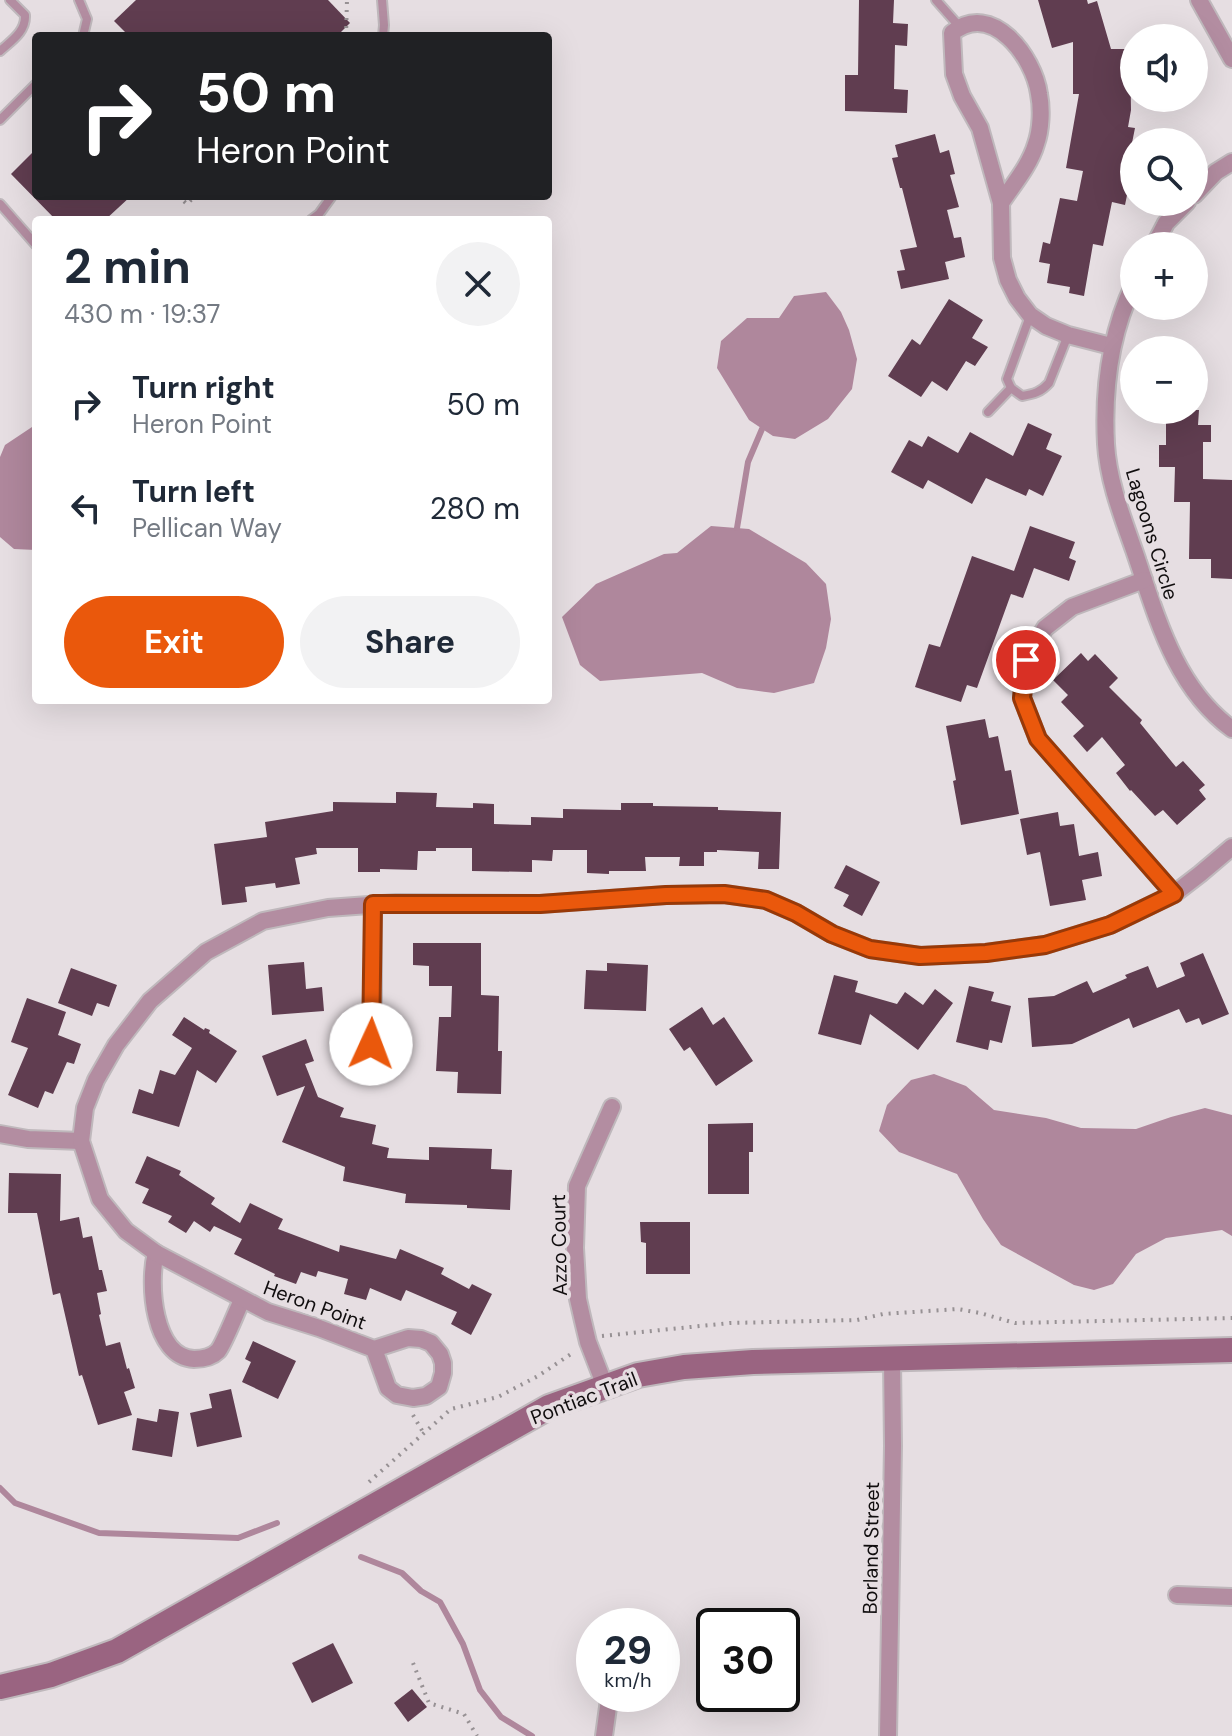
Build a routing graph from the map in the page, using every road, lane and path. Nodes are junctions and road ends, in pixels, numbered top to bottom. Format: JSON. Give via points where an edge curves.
{"nodes":[{"id":1,"x":10,"y":0,"type":"edge"},
{"id":2,"x":79,"y":0,"type":"edge"},
{"id":3,"x":347,"y":0,"type":"edge"},
{"id":4,"x":382,"y":0,"type":"edge"},
{"id":5,"x":936,"y":0,"type":"edge"},
{"id":6,"x":1199,"y":0,"type":"edge"},
{"id":7,"x":958,"y":25,"type":"junction"},
{"id":8,"x":84,"y":32,"type":"edge"},
{"id":9,"x":346,"y":32,"type":"edge"},
{"id":10,"x":383,"y":32,"type":"edge"},
{"id":11,"x":0,"y":51,"type":"edge"},
{"id":12,"x":1232,"y":59,"type":"edge"},
{"id":13,"x":32,"y":88,"type":"edge"},
{"id":14,"x":0,"y":120,"type":"edge"},
{"id":15,"x":1232,"y":162,"type":"edge"},
{"id":16,"x":1208,"y":180,"type":"edge"},
{"id":17,"x":329,"y":200,"type":"edge"},
{"id":18,"x":1001,"y":203,"type":"junction"},
{"id":19,"x":0,"y":204,"type":"edge"},
{"id":20,"x":316,"y":216,"type":"edge"},
{"id":21,"x":1173,"y":216,"type":"edge"},
{"id":22,"x":1161,"y":232,"type":"edge"},
{"id":23,"x":32,"y":240,"type":"edge"},
{"id":24,"x":1030,"y":315,"type":"junction"},
{"id":25,"x":1120,"y":316,"type":"edge"},
{"id":26,"x":1068,"y":335,"type":"junction"},
{"id":27,"x":1111,"y":346,"type":"junction"},
{"id":28,"x":1011,"y":388,"type":"junction"},
{"id":29,"x":988,"y":412,"type":"dead end"},
{"id":30,"x":1144,"y":580,"type":"junction"},
{"id":31,"x":1232,"y":729,"type":"edge"},
{"id":32,"x":1232,"y":847,"type":"edge"},
{"id":33,"x":1174,"y":894,"type":"junction"},
{"id":34,"x":373,"y":904,"type":"junction"},
{"id":35,"x":370,"y":1068,"type":"dead end"},
{"id":36,"x":612,"y":1107,"type":"dead end"},
{"id":37,"x":0,"y":1134,"type":"edge"},
{"id":38,"x":81,"y":1141,"type":"junction"},
{"id":39,"x":156,"y":1253,"type":"junction"},
{"id":40,"x":242,"y":1300,"type":"junction"},
{"id":41,"x":1232,"y":1318,"type":"edge"},
{"id":42,"x":588,"y":1342,"type":"junction"},
{"id":43,"x":374,"y":1349,"type":"junction"},
{"id":44,"x":1232,"y":1350,"type":"edge"},
{"id":45,"x":892,"y":1360,"type":"junction"},
{"id":46,"x":605,"y":1386,"type":"junction"},
{"id":47,"x":369,"y":1482,"type":"dead end"},
{"id":48,"x":1177,"y":1595,"type":"dead end"},
{"id":49,"x":1232,"y":1597,"type":"edge"},
{"id":50,"x":413,"y":1663,"type":"dead end"},
{"id":51,"x":0,"y":1687,"type":"edge"},
{"id":52,"x":607,"y":1712,"type":"edge"},
{"id":53,"x":477,"y":1736,"type":"edge"},
{"id":54,"x":604,"y":1736,"type":"edge"},
{"id":55,"x":888,"y":1736,"type":"edge"}],
"edges":[{"from":1,"to":11,"type":"lane","via":[[25,15],[26,24]]},
{"from":2,"to":8,"type":"lane","via":[[87,19]]},
{"from":3,"to":9,"type":"path"},
{"from":4,"to":10,"type":"lane"},
{"from":5,"to":7,"type":"lane"},
{"from":6,"to":12,"type":"street"},
{"from":7,"to":18,"type":"street","via":[[952,33],[954,74],[980,128]]},
{"from":7,"to":18,"type":"street","via":[[968,19],[1000,22],[1032,66],[1040,95],[1036,145]]},
{"from":13,"to":14,"type":"lane"},
{"from":15,"to":16,"type":"street"},
{"from":17,"to":20,"type":"lane"},
{"from":18,"to":24,"type":"street","via":[[1002,258],[1008,280]]},
{"from":19,"to":23,"type":"lane"},
{"from":21,"to":22,"type":"street"},
{"from":24,"to":26,"type":"street"},
{"from":24,"to":28,"type":"lane","via":[[1007,379]]},
{"from":25,"to":27,"type":"street","name":"Lagoons Circle"},
{"from":26,"to":27,"type":"street"},
{"from":26,"to":28,"type":"lane","via":[[1044,389],[1022,396]]},
{"from":27,"to":30,"type":"street","name":"Lagoons Circle","via":[[1106,447],[1117,501]]},
{"from":28,"to":29,"type":"lane"},
{"from":30,"to":31,"type":"street","name":"Lagoons Circle","via":[[1166,643],[1192,689]]},
{"from":30,"to":33,"type":"street","via":[[1072,607],[1045,628],[1026,660],[1022,698],[1038,739]]},
{"from":32,"to":33,"type":"street","name":"Heron Point"},
{"from":33,"to":34,"type":"street","name":"Heron Point","via":[[1110,925],[1045,945],[920,956],[870,949],[766,900],[724,894],[540,904]]},
{"from":34,"to":35,"type":"street"},
{"from":34,"to":38,"type":"street","name":"Heron Point","via":[[263,921],[206,952],[150,1001],[116,1045],[85,1108]]},
{"from":36,"to":42,"type":"street","name":"Azzo Court","via":[[577,1186],[576,1274]]},
{"from":37,"to":38,"type":"street"},
{"from":38,"to":39,"type":"street","name":"Heron Point","via":[[100,1199],[126,1231]]},
{"from":39,"to":40,"type":"street","name":"Heron Point"},
{"from":39,"to":40,"type":"street","name":"Heron Point","via":[[153,1299],[161,1329],[183,1357],[207,1357],[218,1351]]},
{"from":40,"to":43,"type":"street","name":"Heron Point"},
{"from":41,"to":42,"type":"path","via":[[1015,1323],[958,1309],[931,1310],[857,1320],[730,1323],[597,1336]]},
{"from":42,"to":46,"type":"street","name":"Azzo Court"},
{"from":42,"to":47,"type":"path","via":[[498,1397],[451,1409]]},
{"from":43,"to":43,"type":"street","name":"Heron Point","via":[[408,1338],[431,1343],[443,1363],[439,1387],[426,1396],[397,1395],[388,1388]]},
{"from":44,"to":45,"type":"main road","name":"Pontiac Trail"},
{"from":45,"to":46,"type":"main road","name":"Pontiac Trail","via":[[684,1367]]},
{"from":45,"to":55,"type":"street","name":"Borland Street"},
{"from":46,"to":51,"type":"main road","name":"Pontiac Trail","via":[[498,1434],[117,1651]]},
{"from":48,"to":49,"type":"street"},
{"from":50,"to":53,"type":"path","via":[[429,1703],[464,1714]]},
{"from":52,"to":54,"type":"street"}]}
